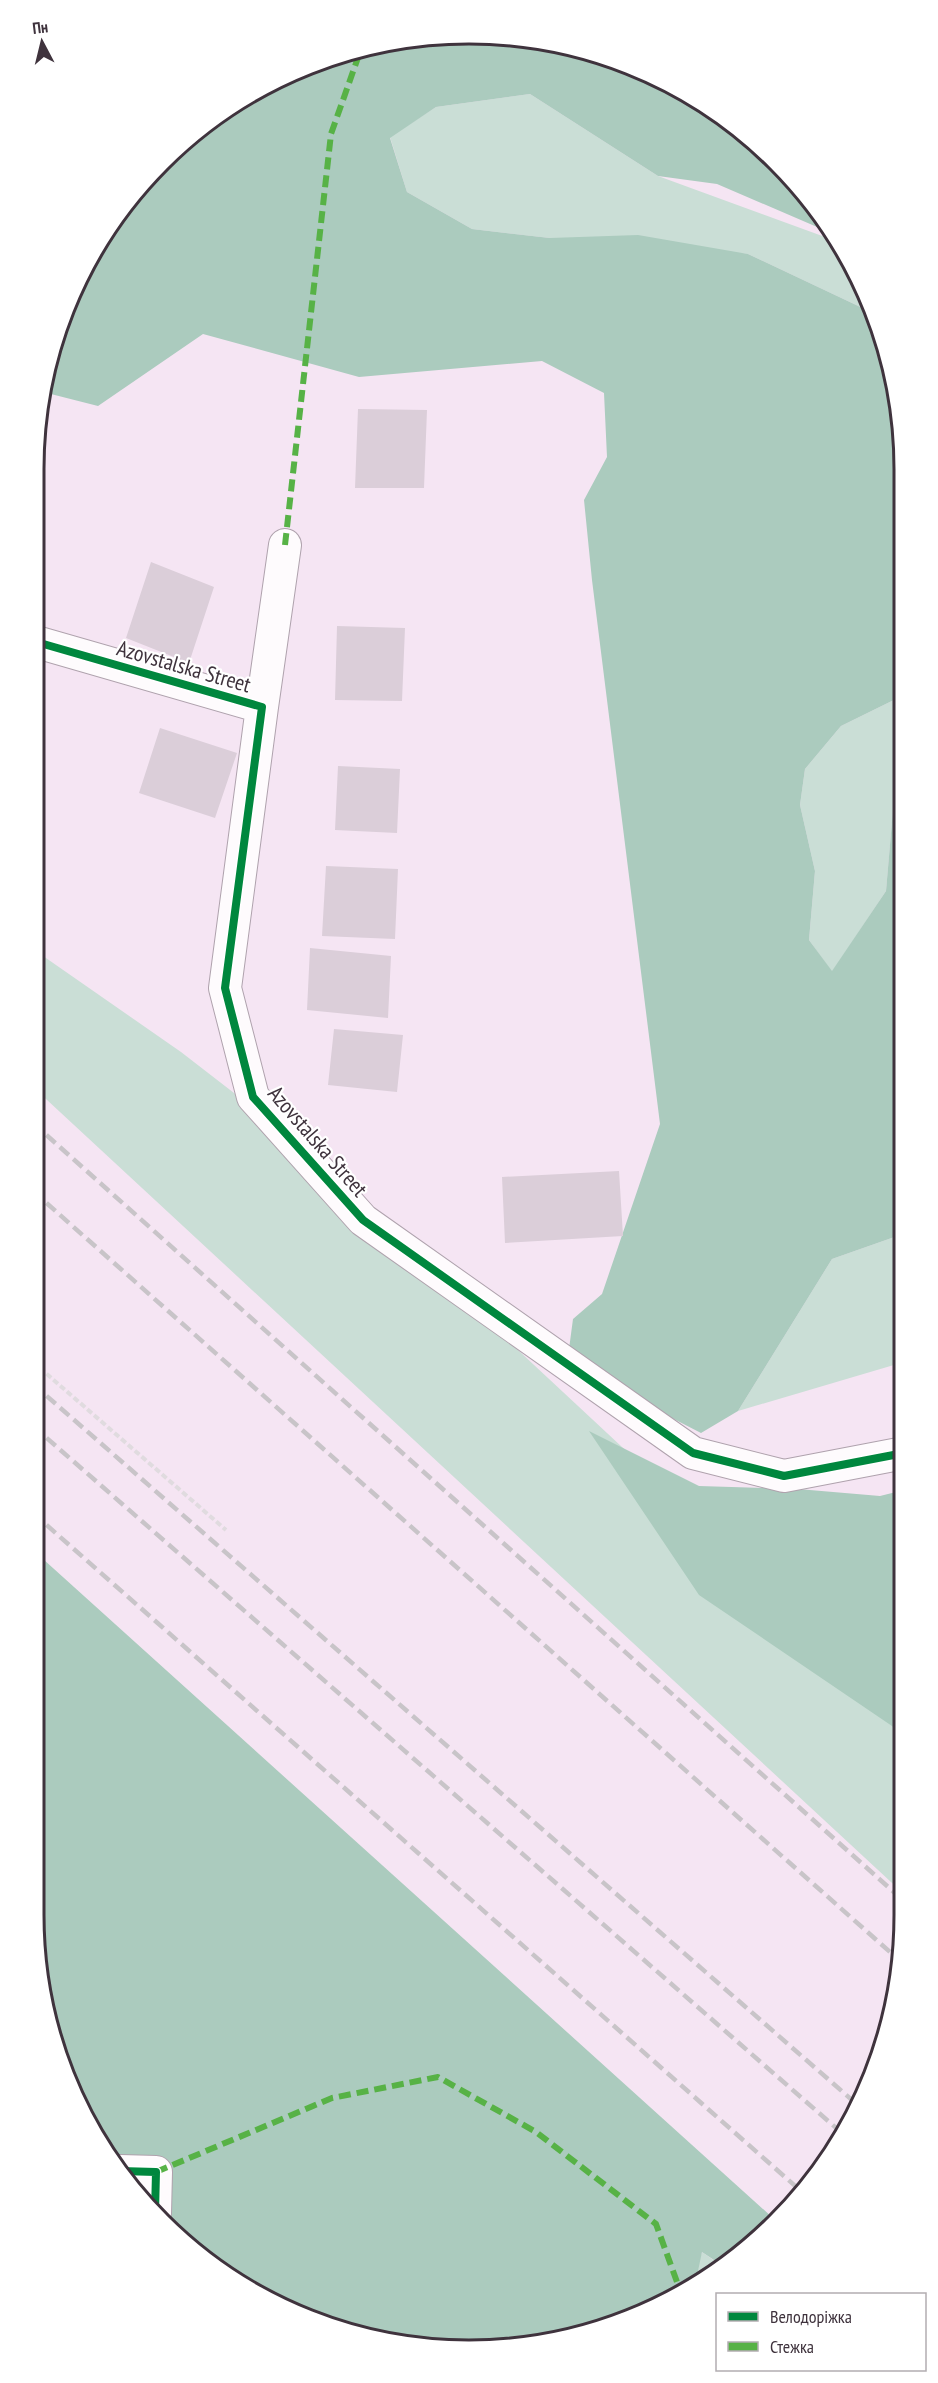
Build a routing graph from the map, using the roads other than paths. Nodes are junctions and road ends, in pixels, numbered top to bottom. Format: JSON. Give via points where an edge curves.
{"nodes":[{"id":1,"x":285,"y":545,"type":"dead end"},
{"id":2,"x":44,"y":644,"type":"edge"},
{"id":3,"x":262,"y":707,"type":"junction"},
{"id":4,"x":894,"y":1455,"type":"edge"},
{"id":5,"x":130,"y":2171,"type":"edge"},
{"id":6,"x":155,"y":2202,"type":"edge"}],
"edges":[{"from":1,"to":3,"type":"street"},
{"from":2,"to":3,"type":"street","name":"Azovstalska Street"},
{"from":3,"to":4,"type":"street","name":"Azovstalska Street","via":[[225,988],[253,1097],[363,1220],[693,1453],[784,1476]]},
{"from":5,"to":6,"type":"street","via":[[156,2172]]}]}
